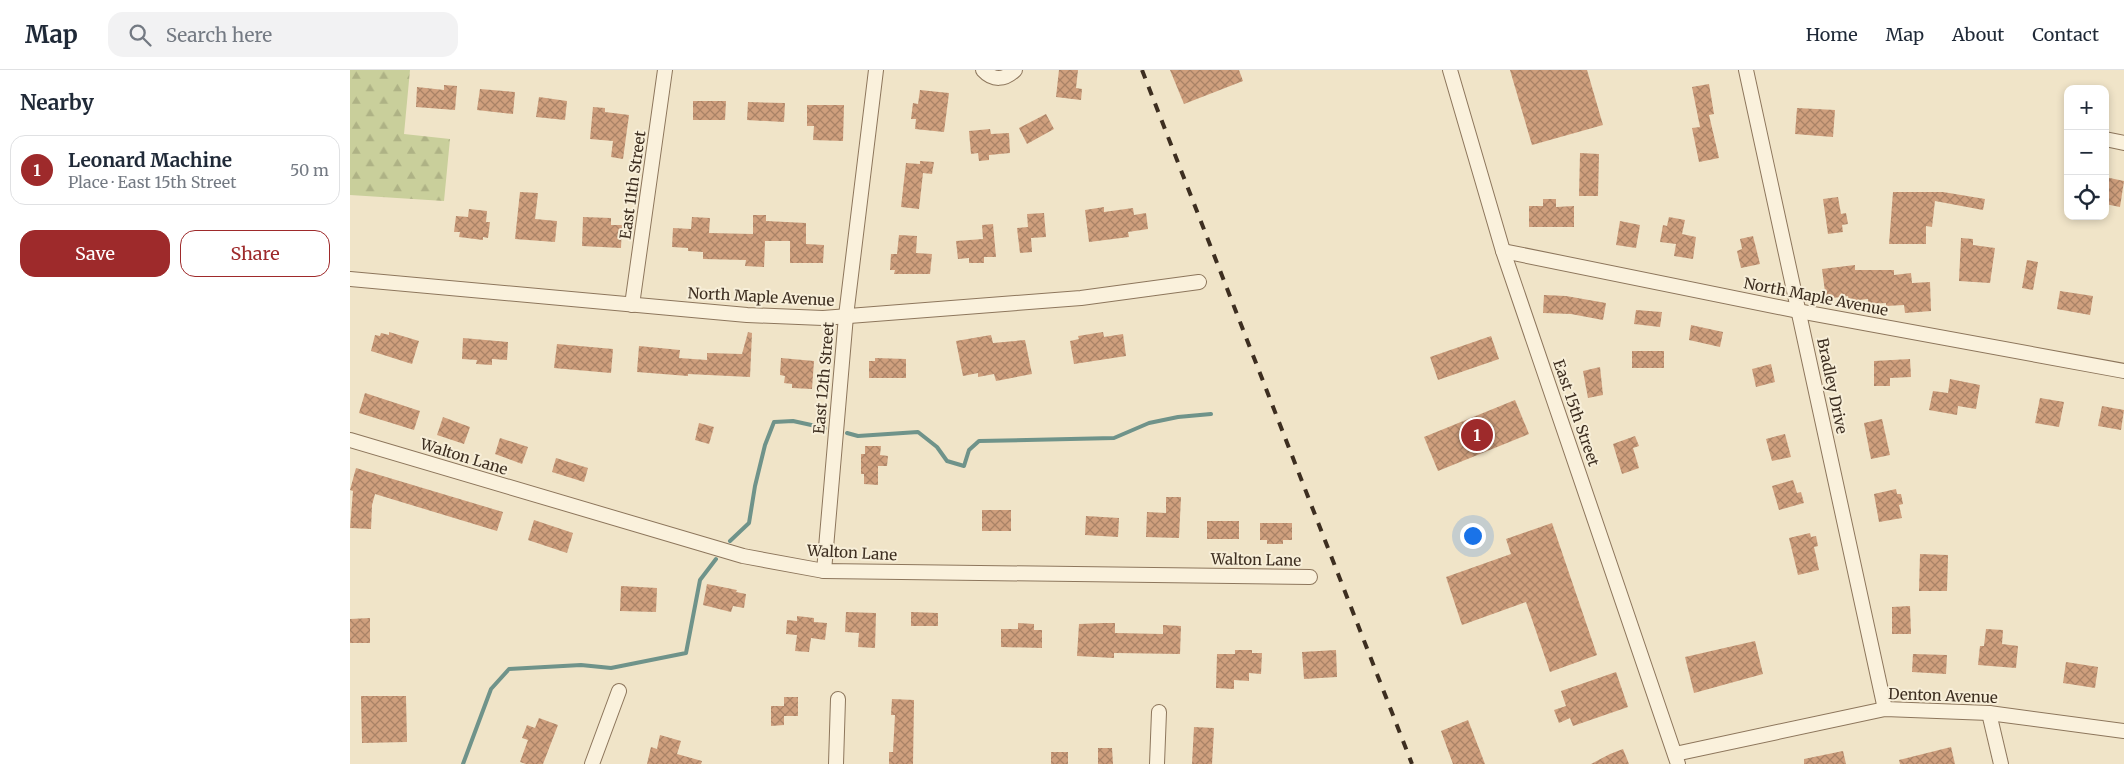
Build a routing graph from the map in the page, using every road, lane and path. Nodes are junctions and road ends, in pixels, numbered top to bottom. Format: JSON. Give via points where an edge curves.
{"nodes":[{"id":1,"x":666,"y":70,"type":"edge"},
{"id":2,"x":876,"y":70,"type":"edge"},
{"id":3,"x":983,"y":70,"type":"edge"},
{"id":4,"x":1015,"y":70,"type":"edge"},
{"id":5,"x":1450,"y":70,"type":"edge"},
{"id":6,"x":1746,"y":70,"type":"edge"},
{"id":7,"x":2109,"y":140,"type":"edge"},
{"id":8,"x":2124,"y":143,"type":"edge"},
{"id":9,"x":1503,"y":251,"type":"junction"},
{"id":10,"x":350,"y":279,"type":"edge"},
{"id":11,"x":1200,"y":282,"type":"dead end"},
{"id":12,"x":632,"y":305,"type":"junction"},
{"id":13,"x":1798,"y":311,"type":"junction"},
{"id":14,"x":846,"y":316,"type":"junction"},
{"id":15,"x":2124,"y":371,"type":"edge"},
{"id":16,"x":350,"y":440,"type":"edge"},
{"id":17,"x":824,"y":571,"type":"junction"},
{"id":18,"x":1310,"y":577,"type":"dead end"},
{"id":19,"x":619,"y":691,"type":"dead end"},
{"id":20,"x":838,"y":699,"type":"dead end"},
{"id":21,"x":1885,"y":709,"type":"junction"},
{"id":22,"x":1159,"y":712,"type":"dead end"},
{"id":23,"x":1989,"y":713,"type":"junction"},
{"id":24,"x":2124,"y":731,"type":"edge"},
{"id":25,"x":1676,"y":759,"type":"edge"},
{"id":26,"x":592,"y":764,"type":"edge"},
{"id":27,"x":836,"y":764,"type":"edge"},
{"id":28,"x":1157,"y":764,"type":"edge"},
{"id":29,"x":2001,"y":764,"type":"edge"}],
"edges":[{"from":1,"to":12,"type":"street","name":"East 11th Street"},
{"from":2,"to":14,"type":"street","name":"East 12th Street"},
{"from":3,"to":4,"type":"street","via":[[998,78]]},
{"from":5,"to":9,"type":"street","name":"East 15th Street"},
{"from":6,"to":13,"type":"street","name":"Bradley Drive"},
{"from":7,"to":8,"type":"street"},
{"from":9,"to":13,"type":"street","name":"North Maple Avenue"},
{"from":9,"to":25,"type":"street","name":"East 15th Street"},
{"from":10,"to":12,"type":"street","name":"North Maple Avenue"},
{"from":11,"to":14,"type":"street","name":"North Maple Avenue","via":[[1082,298]]},
{"from":12,"to":14,"type":"street","name":"North Maple Avenue","via":[[746,315]]},
{"from":13,"to":15,"type":"street","name":"North Maple Avenue"},
{"from":13,"to":21,"type":"street","name":"Bradley Drive"},
{"from":14,"to":17,"type":"street","name":"East 12th Street"},
{"from":16,"to":17,"type":"street","name":"Walton Lane","via":[[743,556]]},
{"from":17,"to":18,"type":"street","name":"Walton Lane"},
{"from":19,"to":26,"type":"street"},
{"from":20,"to":27,"type":"street"},
{"from":21,"to":23,"type":"street","name":"Denton Avenue"},
{"from":21,"to":25,"type":"street","name":"Denton Avenue"},
{"from":22,"to":28,"type":"street"},
{"from":23,"to":24,"type":"street","name":"Denton Avenue"},
{"from":23,"to":29,"type":"street"}]}
